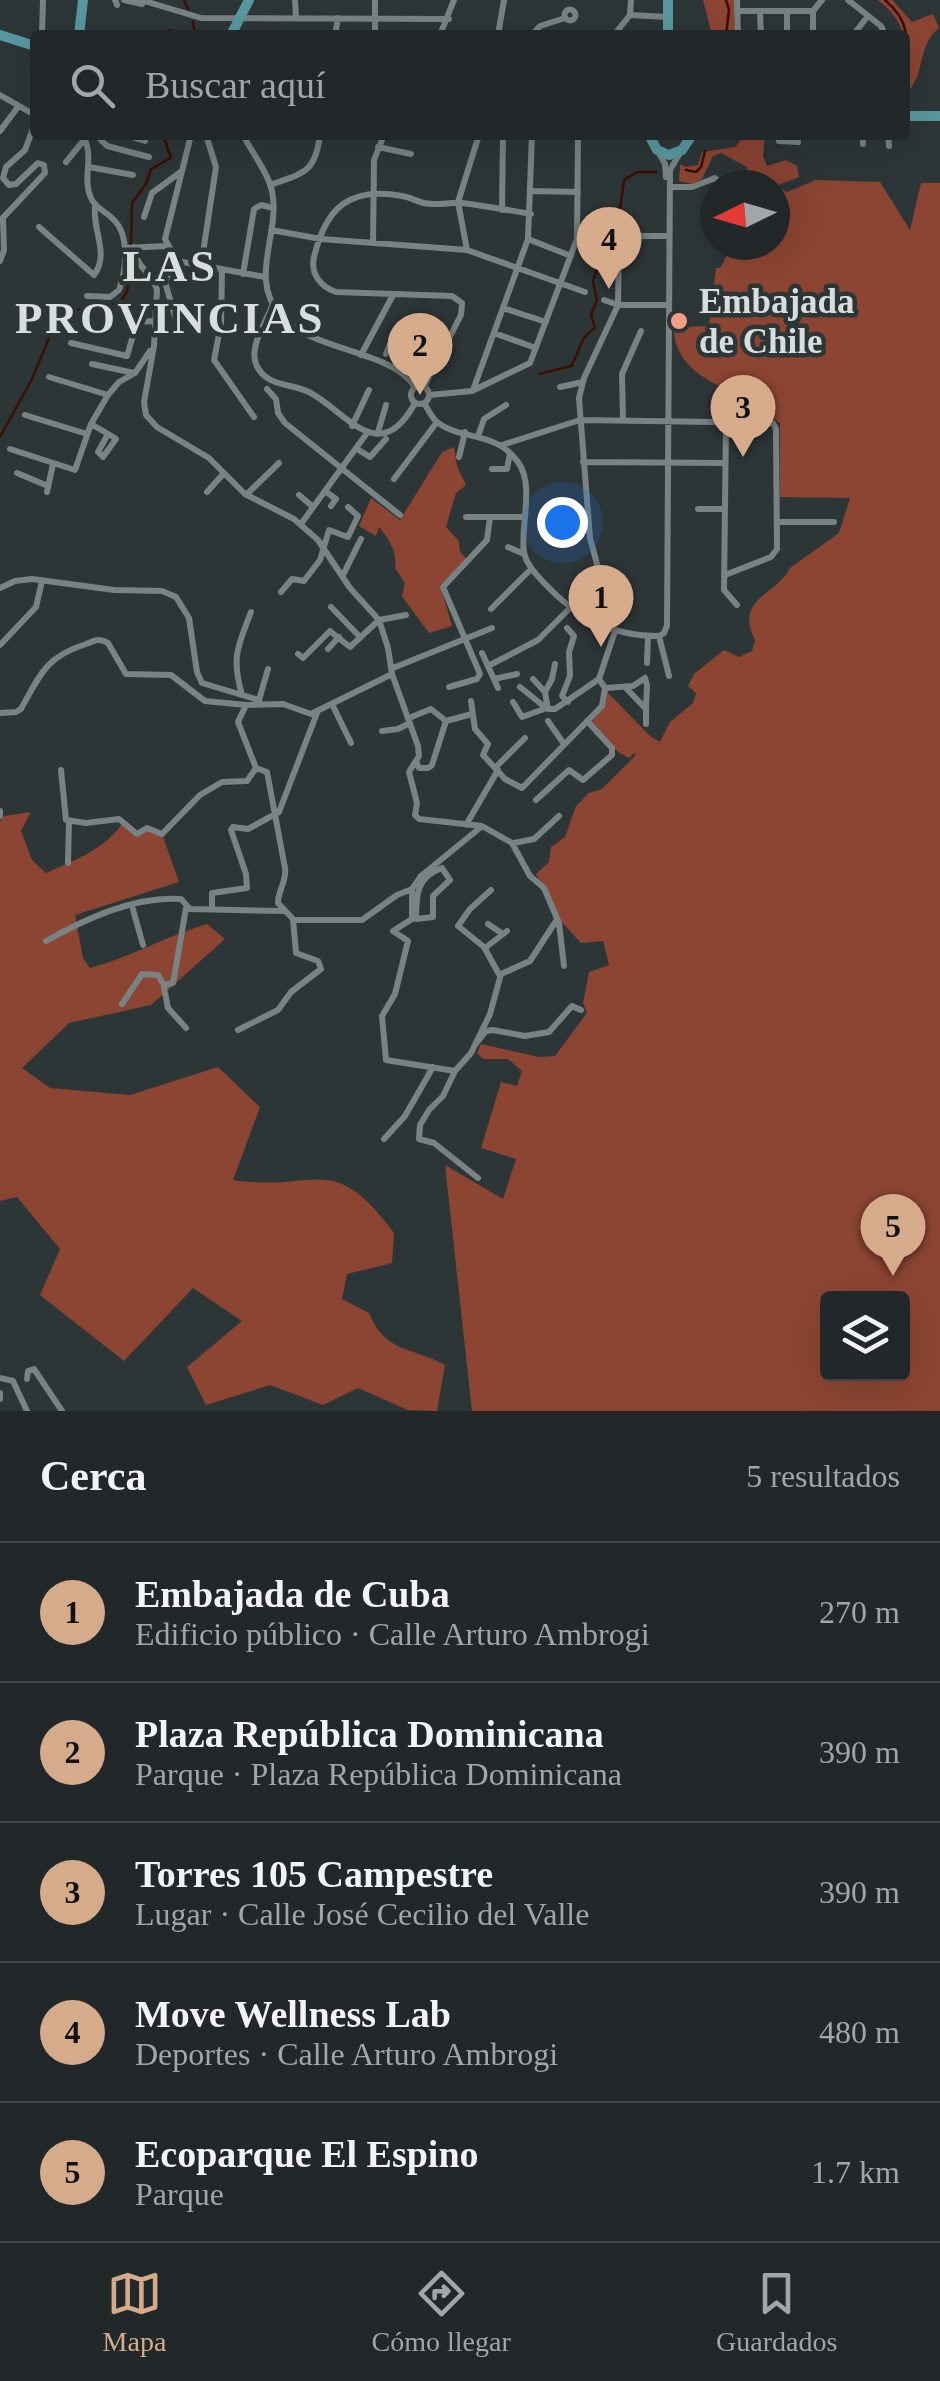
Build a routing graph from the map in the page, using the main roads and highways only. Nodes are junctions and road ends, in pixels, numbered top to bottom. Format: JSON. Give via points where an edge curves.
{"nodes":[{"id":1,"x":85,"y":0,"type":"edge"},
{"id":2,"x":248,"y":0,"type":"edge"},
{"id":3,"x":670,"y":0,"type":"edge"},
{"id":4,"x":82,"y":30,"type":"edge"},
{"id":5,"x":233,"y":30,"type":"edge"},
{"id":6,"x":669,"y":30,"type":"edge"},
{"id":7,"x":670,"y":30,"type":"edge"},
{"id":8,"x":0,"y":32,"type":"edge"},
{"id":9,"x":30,"y":42,"type":"edge"},
{"id":10,"x":910,"y":114,"type":"edge"},
{"id":11,"x":940,"y":114,"type":"edge"},
{"id":12,"x":651,"y":140,"type":"edge"},
{"id":13,"x":689,"y":140,"type":"edge"}],
"edges":[{"from":1,"to":4,"type":"main road"},
{"from":2,"to":5,"type":"main road"},
{"from":3,"to":6,"type":"main road"},
{"from":3,"to":7,"type":"main road"},
{"from":8,"to":9,"type":"main road"},
{"from":10,"to":11,"type":"main road"},
{"from":12,"to":13,"type":"main road","via":[[669,155]]}]}
